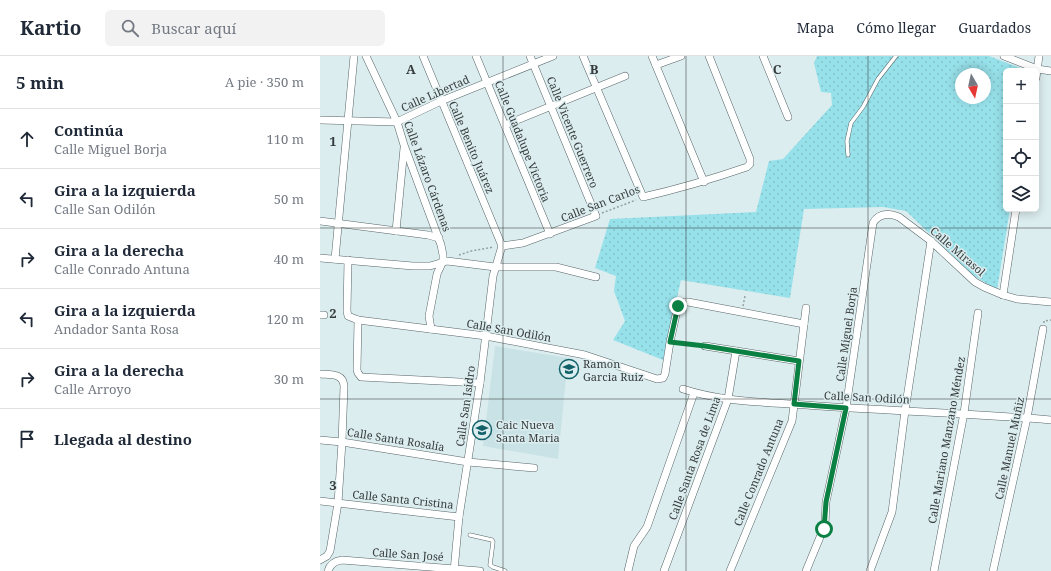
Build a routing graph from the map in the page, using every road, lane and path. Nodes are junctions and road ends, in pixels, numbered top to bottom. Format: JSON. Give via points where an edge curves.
{"nodes":[{"id":1,"x":354,"y":56,"type":"edge"},
{"id":2,"x":366,"y":56,"type":"edge"},
{"id":3,"x":423,"y":56,"type":"edge"},
{"id":4,"x":476,"y":56,"type":"edge"},
{"id":5,"x":553,"y":56,"type":"edge"},
{"id":6,"x":583,"y":56,"type":"edge"},
{"id":7,"x":652,"y":56,"type":"edge"},
{"id":8,"x":681,"y":56,"type":"edge"},
{"id":9,"x":709,"y":56,"type":"edge"},
{"id":10,"x":762,"y":56,"type":"edge"},
{"id":11,"x":896,"y":56,"type":"edge"},
{"id":12,"x":1004,"y":56,"type":"edge"},
{"id":13,"x":1039,"y":56,"type":"edge"},
{"id":14,"x":532,"y":60,"type":"edge"},
{"id":15,"x":656,"y":65,"type":"junction"},
{"id":16,"x":1035,"y":68,"type":"edge"},
{"id":17,"x":1038,"y":68,"type":"edge"},
{"id":18,"x":1039,"y":69,"type":"edge"},
{"id":19,"x":1051,"y":71,"type":"edge"},
{"id":20,"x":625,"y":76,"type":"dead end"},
{"id":21,"x":487,"y":82,"type":"junction"},
{"id":22,"x":597,"y":87,"type":"junction"},
{"id":23,"x":441,"y":101,"type":"junction"},
{"id":24,"x":551,"y":106,"type":"junction"},
{"id":25,"x":788,"y":117,"type":"dead end"},
{"id":26,"x":320,"y":120,"type":"edge"},
{"id":27,"x":349,"y":121,"type":"junction"},
{"id":28,"x":397,"y":122,"type":"junction"},
{"id":29,"x":505,"y":125,"type":"junction"},
{"id":30,"x":404,"y":145,"type":"junction"},
{"id":31,"x":848,"y":155,"type":"dead end"},
{"id":32,"x":704,"y":182,"type":"junction"},
{"id":33,"x":643,"y":197,"type":"junction"},
{"id":34,"x":1016,"y":212,"type":"edge"},
{"id":35,"x":596,"y":216,"type":"junction"},
{"id":36,"x":878,"y":217,"type":"joint"},
{"id":37,"x":320,"y":221,"type":"edge"},
{"id":38,"x":339,"y":224,"type":"junction"},
{"id":39,"x":396,"y":231,"type":"junction"},
{"id":40,"x":550,"y":234,"type":"junction"},
{"id":41,"x":439,"y":238,"type":"junction"},
{"id":42,"x":931,"y":241,"type":"junction"},
{"id":43,"x":501,"y":247,"type":"junction"},
{"id":44,"x":320,"y":258,"type":"edge"},
{"id":45,"x":335,"y":259,"type":"junction"},
{"id":46,"x":348,"y":260,"type":"junction"},
{"id":47,"x":445,"y":261,"type":"junction"},
{"id":48,"x":495,"y":267,"type":"junction"},
{"id":49,"x":596,"y":277,"type":"dead end"},
{"id":50,"x":1003,"y":295,"type":"junction"},
{"id":51,"x":745,"y":296,"type":"dead end"},
{"id":52,"x":1051,"y":302,"type":"edge"},
{"id":53,"x":806,"y":308,"type":"dead end"},
{"id":54,"x":742,"y":312,"type":"junction"},
{"id":55,"x":978,"y":313,"type":"dead end"},
{"id":56,"x":358,"y":320,"type":"junction"},
{"id":57,"x":1044,"y":320,"type":"dead end"},
{"id":58,"x":1051,"y":320,"type":"edge"},
{"id":59,"x":804,"y":324,"type":"junction"},
{"id":60,"x":1043,"y":329,"type":"dead end"},
{"id":61,"x":431,"y":330,"type":"junction"},
{"id":62,"x":486,"y":336,"type":"junction"},
{"id":63,"x":670,"y":342,"type":"junction"},
{"id":64,"x":705,"y":346,"type":"joint"},
{"id":65,"x":736,"y":351,"type":"junction"},
{"id":66,"x":799,"y":361,"type":"junction"},
{"id":67,"x":320,"y":374,"type":"edge"},
{"id":68,"x":480,"y":383,"type":"junction"},
{"id":69,"x":683,"y":389,"type":"dead end"},
{"id":70,"x":694,"y":393,"type":"junction"},
{"id":71,"x":728,"y":399,"type":"junction"},
{"id":72,"x":794,"y":404,"type":"junction"},
{"id":73,"x":846,"y":408,"type":"junction"},
{"id":74,"x":905,"y":411,"type":"junction"},
{"id":75,"x":964,"y":413,"type":"junction"},
{"id":76,"x":1027,"y":418,"type":"junction"},
{"id":77,"x":1051,"y":420,"type":"edge"},
{"id":78,"x":320,"y":440,"type":"edge"},
{"id":79,"x":342,"y":442,"type":"junction"},
{"id":80,"x":468,"y":462,"type":"junction"},
{"id":81,"x":534,"y":468,"type":"dead end"},
{"id":82,"x":320,"y":501,"type":"edge"},
{"id":83,"x":338,"y":503,"type":"junction"},
{"id":84,"x":459,"y":517,"type":"junction"},
{"id":85,"x":470,"y":535,"type":"dead end"},
{"id":86,"x":322,"y":559,"type":"edge"},
{"id":87,"x":454,"y":570,"type":"edge"},
{"id":88,"x":328,"y":571,"type":"edge"},
{"id":89,"x":480,"y":571,"type":"edge"},
{"id":90,"x":505,"y":571,"type":"edge"},
{"id":91,"x":628,"y":571,"type":"edge"},
{"id":92,"x":664,"y":571,"type":"edge"},
{"id":93,"x":730,"y":571,"type":"edge"},
{"id":94,"x":806,"y":571,"type":"edge"},
{"id":95,"x":870,"y":571,"type":"edge"},
{"id":96,"x":934,"y":571,"type":"edge"},
{"id":97,"x":993,"y":571,"type":"edge"}],
"edges":[{"from":1,"to":27,"type":"street"},
{"from":2,"to":28,"type":"street","name":"Calle Lázaro Cárdenas"},
{"from":3,"to":23,"type":"street","name":"Calle Benito Juárez"},
{"from":4,"to":21,"type":"street","name":"Calle Guadalupe Victoria"},
{"from":5,"to":14,"type":"street","name":"Calle Libertad"},
{"from":6,"to":22,"type":"street"},
{"from":7,"to":15,"type":"street"},
{"from":8,"to":15,"type":"street"},
{"from":9,"to":32,"type":"street","name":"Calle San Carlos","via":[[750,164]]},
{"from":10,"to":25,"type":"street"},
{"from":11,"to":31,"type":"lane","via":[[878,79],[851,123],[847,141]]},
{"from":12,"to":16,"type":"street"},
{"from":13,"to":17,"type":"street"},
{"from":14,"to":21,"type":"street","name":"Calle Libertad"},
{"from":14,"to":24,"type":"street","name":"Calle Vicente Guerrero"},
{"from":15,"to":32,"type":"street"},
{"from":18,"to":19,"type":"street"},
{"from":20,"to":22,"type":"street"},
{"from":21,"to":23,"type":"street","name":"Calle Libertad"},
{"from":21,"to":29,"type":"street","name":"Calle Guadalupe Victoria"},
{"from":22,"to":24,"type":"street"},
{"from":22,"to":33,"type":"street"},
{"from":23,"to":28,"type":"street","name":"Calle Libertad"},
{"from":23,"to":43,"type":"street","name":"Calle Benito Juárez"},
{"from":24,"to":29,"type":"street"},
{"from":24,"to":35,"type":"street","name":"Calle Vicente Guerrero"},
{"from":26,"to":27,"type":"street","name":"Calle Libertad"},
{"from":27,"to":28,"type":"street","name":"Calle Libertad"},
{"from":27,"to":38,"type":"street"},
{"from":28,"to":30,"type":"street","name":"Calle Lázaro Cárdenas"},
{"from":29,"to":40,"type":"street","name":"Calle Guadalupe Victoria"},
{"from":30,"to":39,"type":"street"},
{"from":30,"to":41,"type":"street","name":"Calle Lázaro Cárdenas"},
{"from":32,"to":33,"type":"street","name":"Calle San Carlos"},
{"from":33,"to":35,"type":"path","name":"Calle San Carlos"},
{"from":34,"to":50,"type":"street"},
{"from":35,"to":40,"type":"street","name":"Calle San Carlos"},
{"from":36,"to":42,"type":"street","name":"Calle Mirasol","via":[[899,217]]},
{"from":36,"to":73,"type":"street","name":"Calle Miguel Borja","via":[[873,223]]},
{"from":37,"to":38,"type":"street"},
{"from":38,"to":39,"type":"street"},
{"from":38,"to":45,"type":"street"},
{"from":39,"to":41,"type":"street"},
{"from":40,"to":43,"type":"street","name":"Calle San Carlos"},
{"from":41,"to":47,"type":"street","name":"Calle Lázaro Cárdenas"},
{"from":42,"to":50,"type":"street","name":"Calle Mirasol","via":[[975,282]]},
{"from":42,"to":74,"type":"street"},
{"from":43,"to":47,"type":"path","via":[[471,251]]},
{"from":43,"to":48,"type":"street","name":"Calle San Isidro"},
{"from":44,"to":45,"type":"street"},
{"from":45,"to":46,"type":"street"},
{"from":46,"to":47,"type":"street","via":[[424,266]]},
{"from":46,"to":56,"type":"street","name":"Calle San Odilón","via":[[347,311],[348,316]]},
{"from":47,"to":48,"type":"street"},
{"from":47,"to":61,"type":"street","via":[[439,268],[435,281],[429,316]]},
{"from":48,"to":49,"type":"street","via":[[556,267]]},
{"from":48,"to":62,"type":"street","name":"Calle San Isidro"},
{"from":50,"to":52,"type":"street","name":"Calle Mirasol"},
{"from":51,"to":54,"type":"path"},
{"from":53,"to":59,"type":"street","name":"Calle Conrado Antuna"},
{"from":54,"to":59,"type":"street"},
{"from":54,"to":63,"type":"street","via":[[682,302],[678,306]]},
{"from":55,"to":75,"type":"street","name":"Calle Mariano Manzano Méndez"},
{"from":56,"to":61,"type":"street","name":"Calle San Odilón"},
{"from":56,"to":68,"type":"street","via":[[359,375]]},
{"from":57,"to":58,"type":"path"},
{"from":59,"to":66,"type":"street","name":"Calle Conrado Antuna"},
{"from":60,"to":76,"type":"street","name":"Calle Manuel Muñiz"},
{"from":61,"to":62,"type":"street","name":"Calle San Odilón"},
{"from":62,"to":63,"type":"street","name":"Calle San Odilón","via":[[585,355],[657,379],[665,374]]},
{"from":62,"to":68,"type":"street","name":"Calle San Isidro"},
{"from":63,"to":64,"type":"path"},
{"from":64,"to":65,"type":"street"},
{"from":65,"to":66,"type":"street"},
{"from":65,"to":71,"type":"street","name":"Calle Santa Rosa de Lima"},
{"from":66,"to":72,"type":"street","name":"Calle Conrado Antuna"},
{"from":67,"to":79,"type":"street","via":[[336,375],[342,379]]},
{"from":68,"to":80,"type":"street","name":"Calle San Isidro"},
{"from":69,"to":70,"type":"street","name":"Calle San Odilón"},
{"from":70,"to":71,"type":"street","name":"Calle San Odilón"},
{"from":70,"to":91,"type":"street","via":[[647,527],[634,546]]},
{"from":71,"to":72,"type":"street","name":"Calle San Odilón"},
{"from":71,"to":92,"type":"street","name":"Calle Santa Rosa de Lima"},
{"from":72,"to":73,"type":"street","name":"Calle San Odilón"},
{"from":72,"to":93,"type":"street","name":"Calle Conrado Antuna","via":[[792,421]]},
{"from":73,"to":74,"type":"street","name":"Calle San Odilón"},
{"from":73,"to":94,"type":"street","name":"Calle Miguel Borja","via":[[826,502],[824,529]]},
{"from":74,"to":75,"type":"street","name":"Calle San Odilón"},
{"from":74,"to":95,"type":"street","via":[[892,512]]},
{"from":75,"to":76,"type":"street","name":"Calle San Odilón"},
{"from":75,"to":96,"type":"street","name":"Calle Mariano Manzano Méndez"},
{"from":76,"to":77,"type":"street","name":"Calle San Odilón"},
{"from":76,"to":97,"type":"street","name":"Calle Manuel Muñiz"},
{"from":78,"to":79,"type":"street","name":"Calle Santa Rosalía"},
{"from":79,"to":80,"type":"street","name":"Calle Santa Rosalía"},
{"from":79,"to":83,"type":"street"},
{"from":80,"to":81,"type":"street","name":"Calle Santa Rosalía"},
{"from":80,"to":84,"type":"street","name":"Calle San Isidro"},
{"from":82,"to":83,"type":"street","name":"Calle Santa Cristina"},
{"from":83,"to":84,"type":"street","name":"Calle Santa Cristina"},
{"from":83,"to":86,"type":"street","via":[[330,551]]},
{"from":84,"to":87,"type":"street","name":"Calle San Isidro"},
{"from":85,"to":90,"type":"lane","via":[[492,540],[490,565]]},
{"from":87,"to":88,"type":"street","name":"Calle San José","via":[[342,560],[335,561]]},
{"from":87,"to":89,"type":"street","name":"Calle San José"}]}
